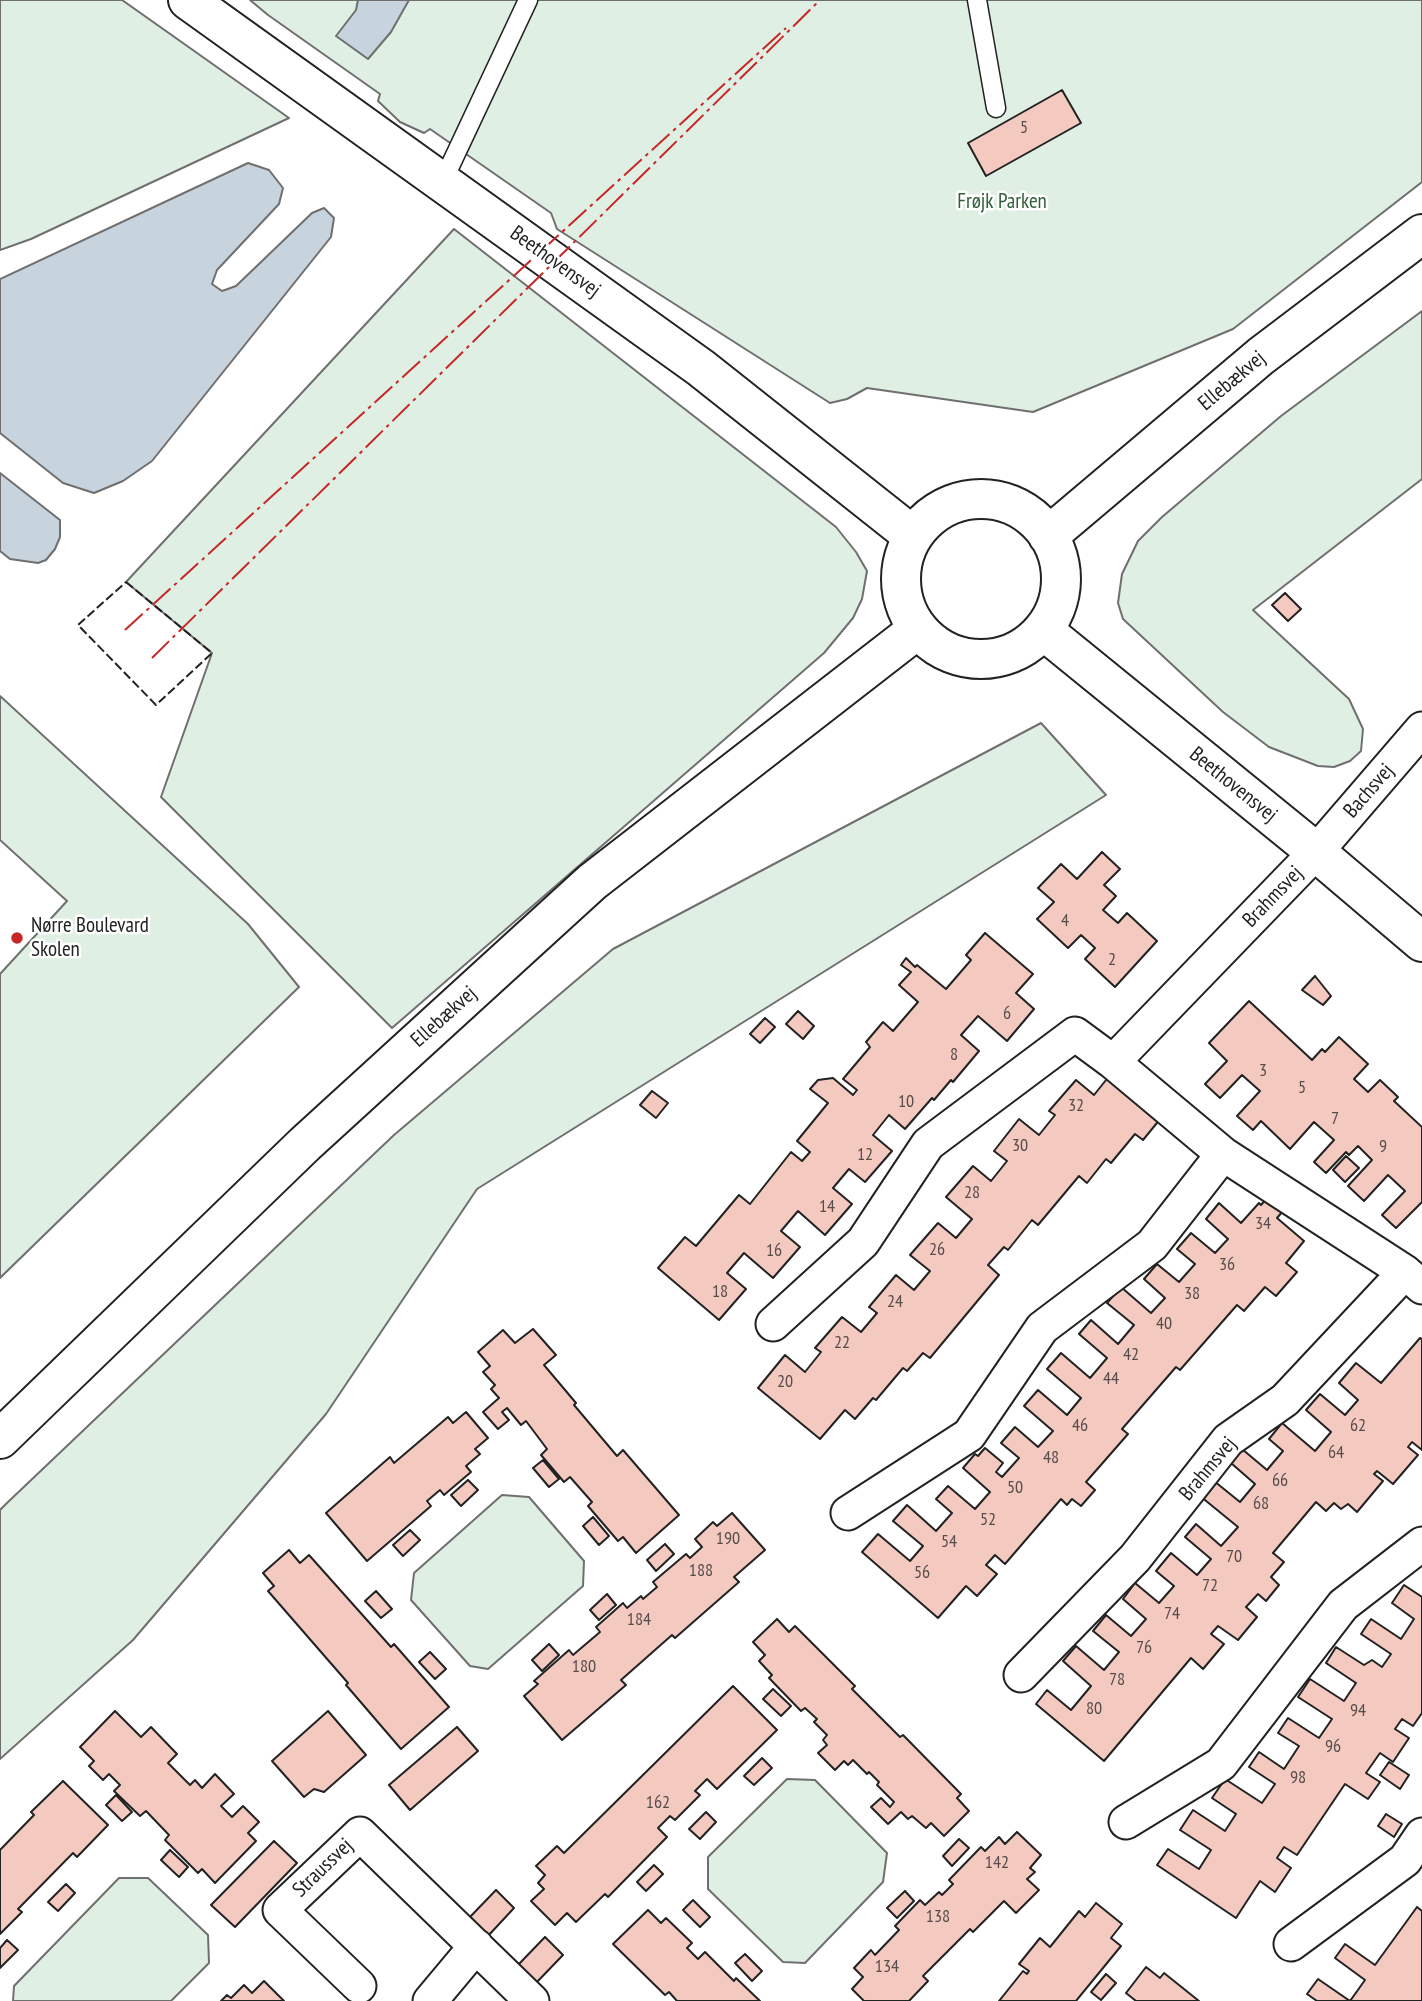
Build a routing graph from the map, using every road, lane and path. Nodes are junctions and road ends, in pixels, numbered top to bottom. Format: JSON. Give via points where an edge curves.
{"nodes":[{"id":1,"x":188,"y":0,"type":"edge"},
{"id":2,"x":528,"y":0,"type":"edge"},
{"id":3,"x":977,"y":0,"type":"edge"},
{"id":4,"x":996,"y":108,"type":"dead end"},
{"id":5,"x":443,"y":181,"type":"junction"},
{"id":6,"x":1422,"y":234,"type":"edge"},
{"id":7,"x":913,"y":536,"type":"junction"},
{"id":8,"x":1048,"y":536,"type":"junction"},
{"id":9,"x":918,"y":629,"type":"junction"},
{"id":10,"x":1043,"y":630,"type":"junction"},
{"id":11,"x":1422,"y":729,"type":"edge"},
{"id":12,"x":1316,"y":852,"type":"junction"},
{"id":13,"x":1422,"y":942,"type":"edge"},
{"id":14,"x":1113,"y":1062,"type":"junction"},
{"id":15,"x":1223,"y":1154,"type":"junction"},
{"id":16,"x":1413,"y":1280,"type":"edge"},
{"id":17,"x":773,"y":1324,"type":"dead end"},
{"id":18,"x":0,"y":1439,"type":"edge"},
{"id":19,"x":848,"y":1513,"type":"dead end"},
{"id":20,"x":1422,"y":1544,"type":"edge"},
{"id":21,"x":1021,"y":1675,"type":"dead end"},
{"id":22,"x":1126,"y":1822,"type":"dead end"},
{"id":23,"x":1422,"y":1835,"type":"edge"},
{"id":24,"x":1291,"y":1944,"type":"dead end"},
{"id":25,"x":476,"y":1946,"type":"junction"},
{"id":26,"x":359,"y":1986,"type":"dead end"},
{"id":27,"x":430,"y":2001,"type":"edge"},
{"id":28,"x":532,"y":2001,"type":"edge"}],
"edges":[{"from":1,"to":5,"type":"street","name":"Beethovensvej"},
{"from":2,"to":5,"type":"lane"},
{"from":3,"to":4,"type":"lane"},
{"from":5,"to":7,"type":"street","name":"Beethovensvej","via":[[701,368]]},
{"from":6,"to":8,"type":"street","name":"Ellebækvej","via":[[1261,356]]},
{"from":7,"to":8,"type":"street","via":[[931,516],[954,503],[980,499],[1007,504],[1030,516]]},
{"from":7,"to":9,"type":"street","via":[[903,558],[900,583],[905,607]]},
{"from":8,"to":10,"type":"street","via":[[1058,559],[1061,584],[1056,609]]},
{"from":9,"to":10,"type":"street","via":[[939,648],[966,658],[995,658],[1022,649]]},
{"from":9,"to":18,"type":"street","name":"Ellebækvej","via":[[592,882],[305,1144]]},
{"from":10,"to":12,"type":"street","name":"Beethovensvej"},
{"from":11,"to":12,"type":"street","name":"Bachsvej"},
{"from":12,"to":13,"type":"street","name":"Beethovensvej"},
{"from":12,"to":14,"type":"street","name":"Brahmsvej"},
{"from":14,"to":15,"type":"street","name":"Brahmsvej"},
{"from":14,"to":17,"type":"street","name":"Brahmsvej","via":[[1074,1034],[928,1144],[863,1242]]},
{"from":15,"to":16,"type":"street","name":"Brahmsvej"},
{"from":15,"to":19,"type":"street","via":[[1152,1245],[1042,1328],[969,1435]]},
{"from":16,"to":21,"type":"street","name":"Brahmsvej","via":[[1285,1400],[1228,1440],[1135,1558]]},
{"from":20,"to":22,"type":"street","via":[[1342,1605],[1221,1764]]},
{"from":23,"to":24,"type":"street","via":[[1405,1860]]},
{"from":25,"to":26,"type":"street","name":"Straussvej","via":[[360,1833],[280,1910]]},
{"from":25,"to":27,"type":"street"},
{"from":25,"to":28,"type":"street","name":"Straussvej"}]}
